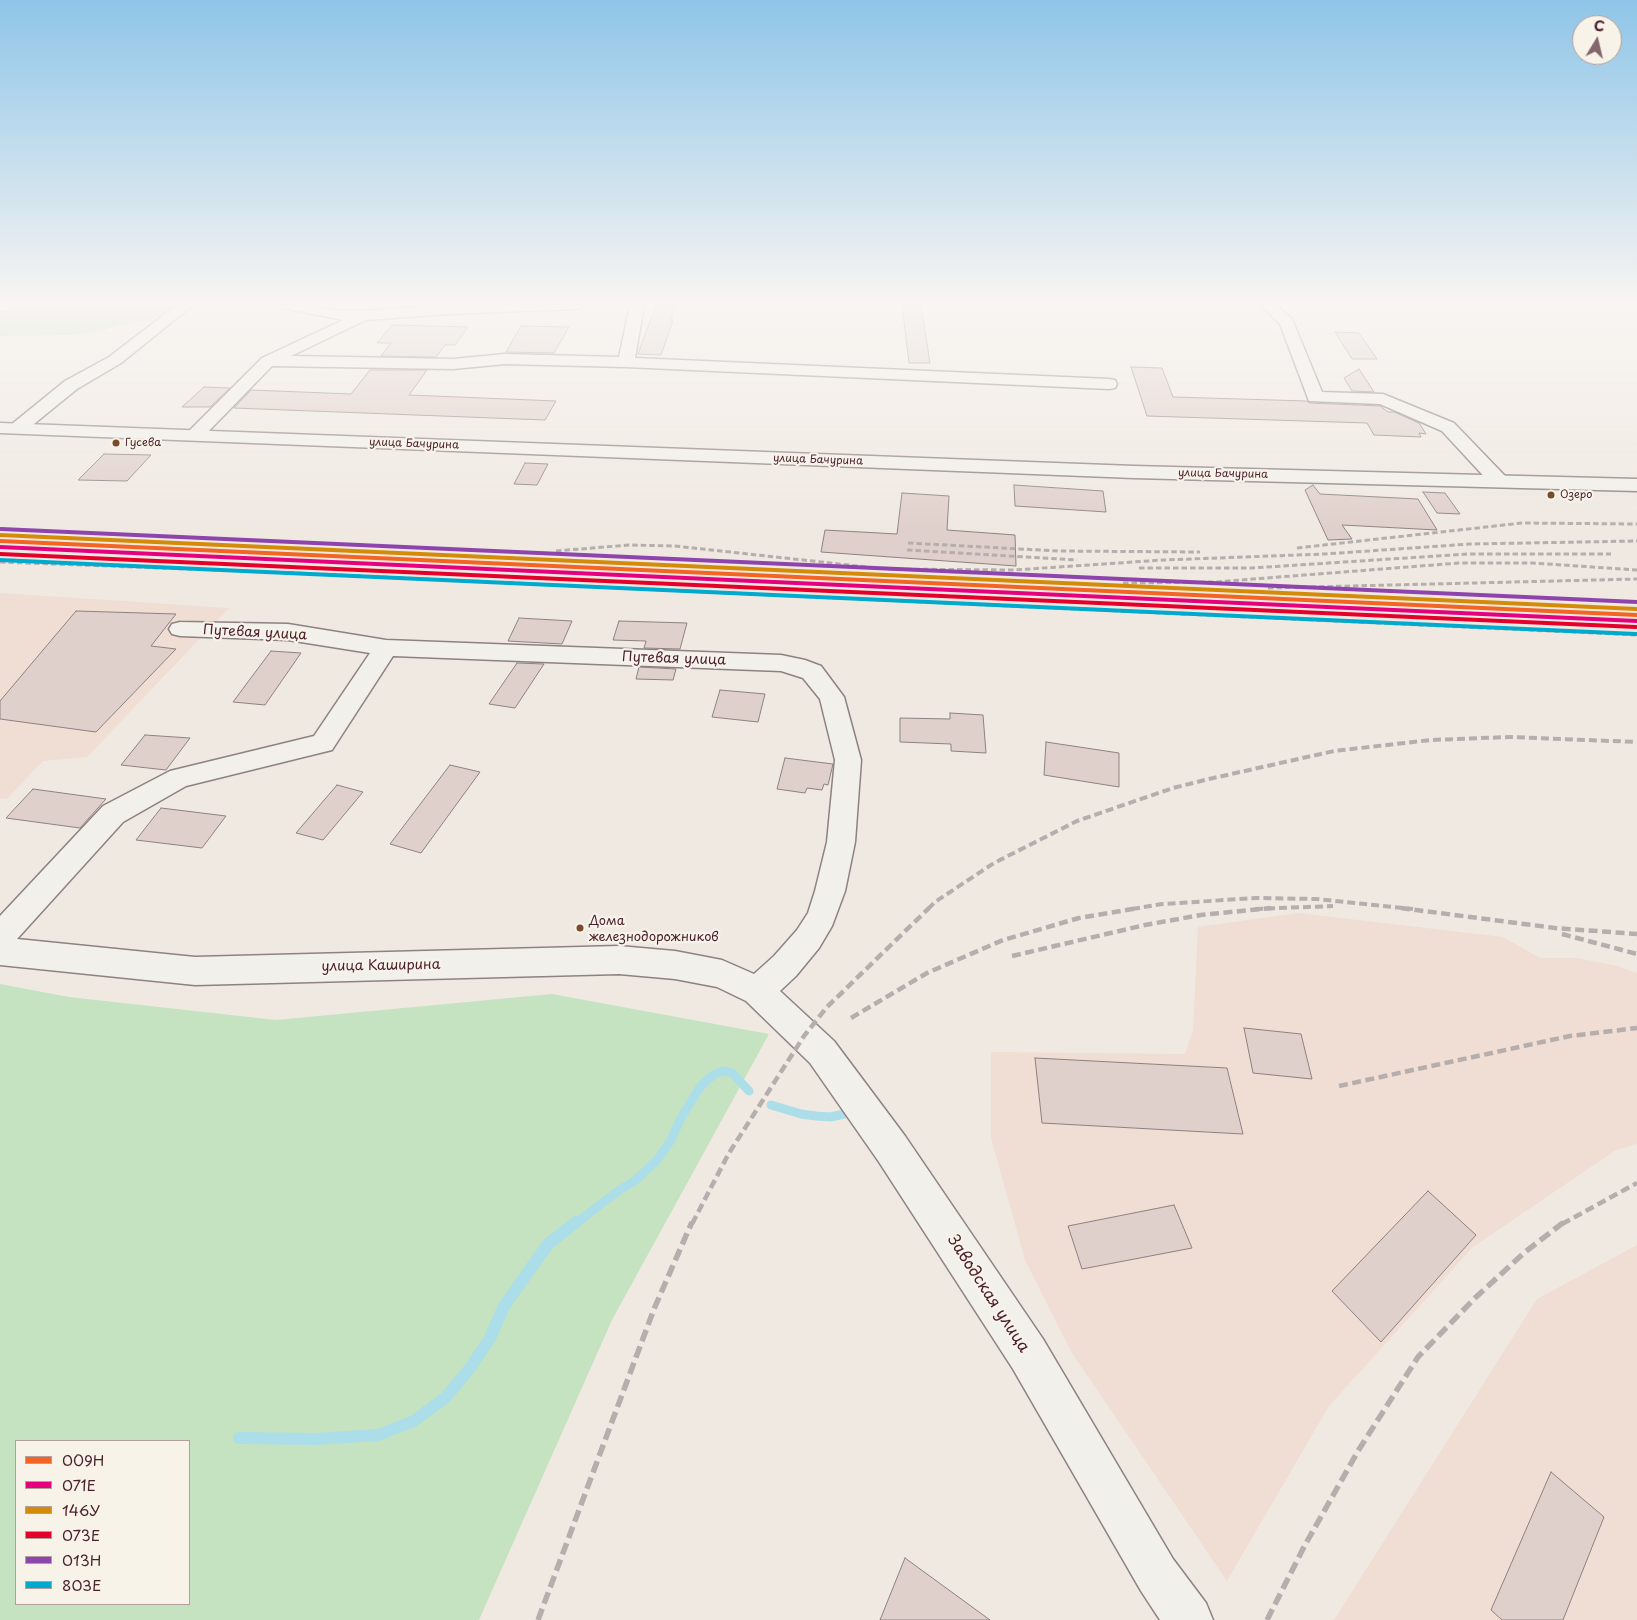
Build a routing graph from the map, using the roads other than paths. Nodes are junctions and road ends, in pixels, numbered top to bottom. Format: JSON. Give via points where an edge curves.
{"nodes":[{"id":1,"x":80,"y":381,"type":"edge"},
{"id":2,"x":248,"y":381,"type":"edge"},
{"id":3,"x":1034,"y":381,"type":"edge"},
{"id":4,"x":1309,"y":381,"type":"edge"},
{"id":5,"x":1109,"y":384,"type":"dead end"},
{"id":6,"x":9,"y":428,"type":"edge"},
{"id":7,"x":194,"y":435,"type":"junction"},
{"id":8,"x":1498,"y":480,"type":"junction"},
{"id":9,"x":1637,"y":485,"type":"edge"},
{"id":10,"x":180,"y":629,"type":"dead end"},
{"id":11,"x":386,"y":648,"type":"junction"},
{"id":12,"x":0,"y":937,"type":"edge"},
{"id":13,"x":0,"y":951,"type":"edge"},
{"id":14,"x":757,"y":991,"type":"junction"},
{"id":15,"x":1189,"y":1620,"type":"edge"}],
"edges":[{"from":1,"to":6,"type":"street"},
{"from":2,"to":7,"type":"street"},
{"from":3,"to":5,"type":"street"},
{"from":4,"to":8,"type":"street","via":[[1316,398],[1383,399],[1448,428]]},
{"from":6,"to":7,"type":"street","name":"улица Бачурина"},
{"from":7,"to":8,"type":"street","name":"улица Бачурина","via":[[1134,472]]},
{"from":8,"to":9,"type":"street","name":"улица Бачурина"},
{"from":10,"to":11,"type":"street","name":"Путевая улица","via":[[288,632]]},
{"from":11,"to":12,"type":"street","via":[[323,743],[179,778],[113,814]]},
{"from":11,"to":14,"type":"street","name":"Путевая улица","via":[[781,663],[812,672],[832,697],[840,724],[848,760],[846,810],[830,891],[821,917],[808,939]]},
{"from":13,"to":14,"type":"street","name":"улица Каширина","via":[[195,971],[619,960],[675,965],[722,974]]},
{"from":14,"to":15,"type":"street","name":"Заводская улица","via":[[822,1052],[892,1148],[1028,1354],[1157,1576]]}]}
